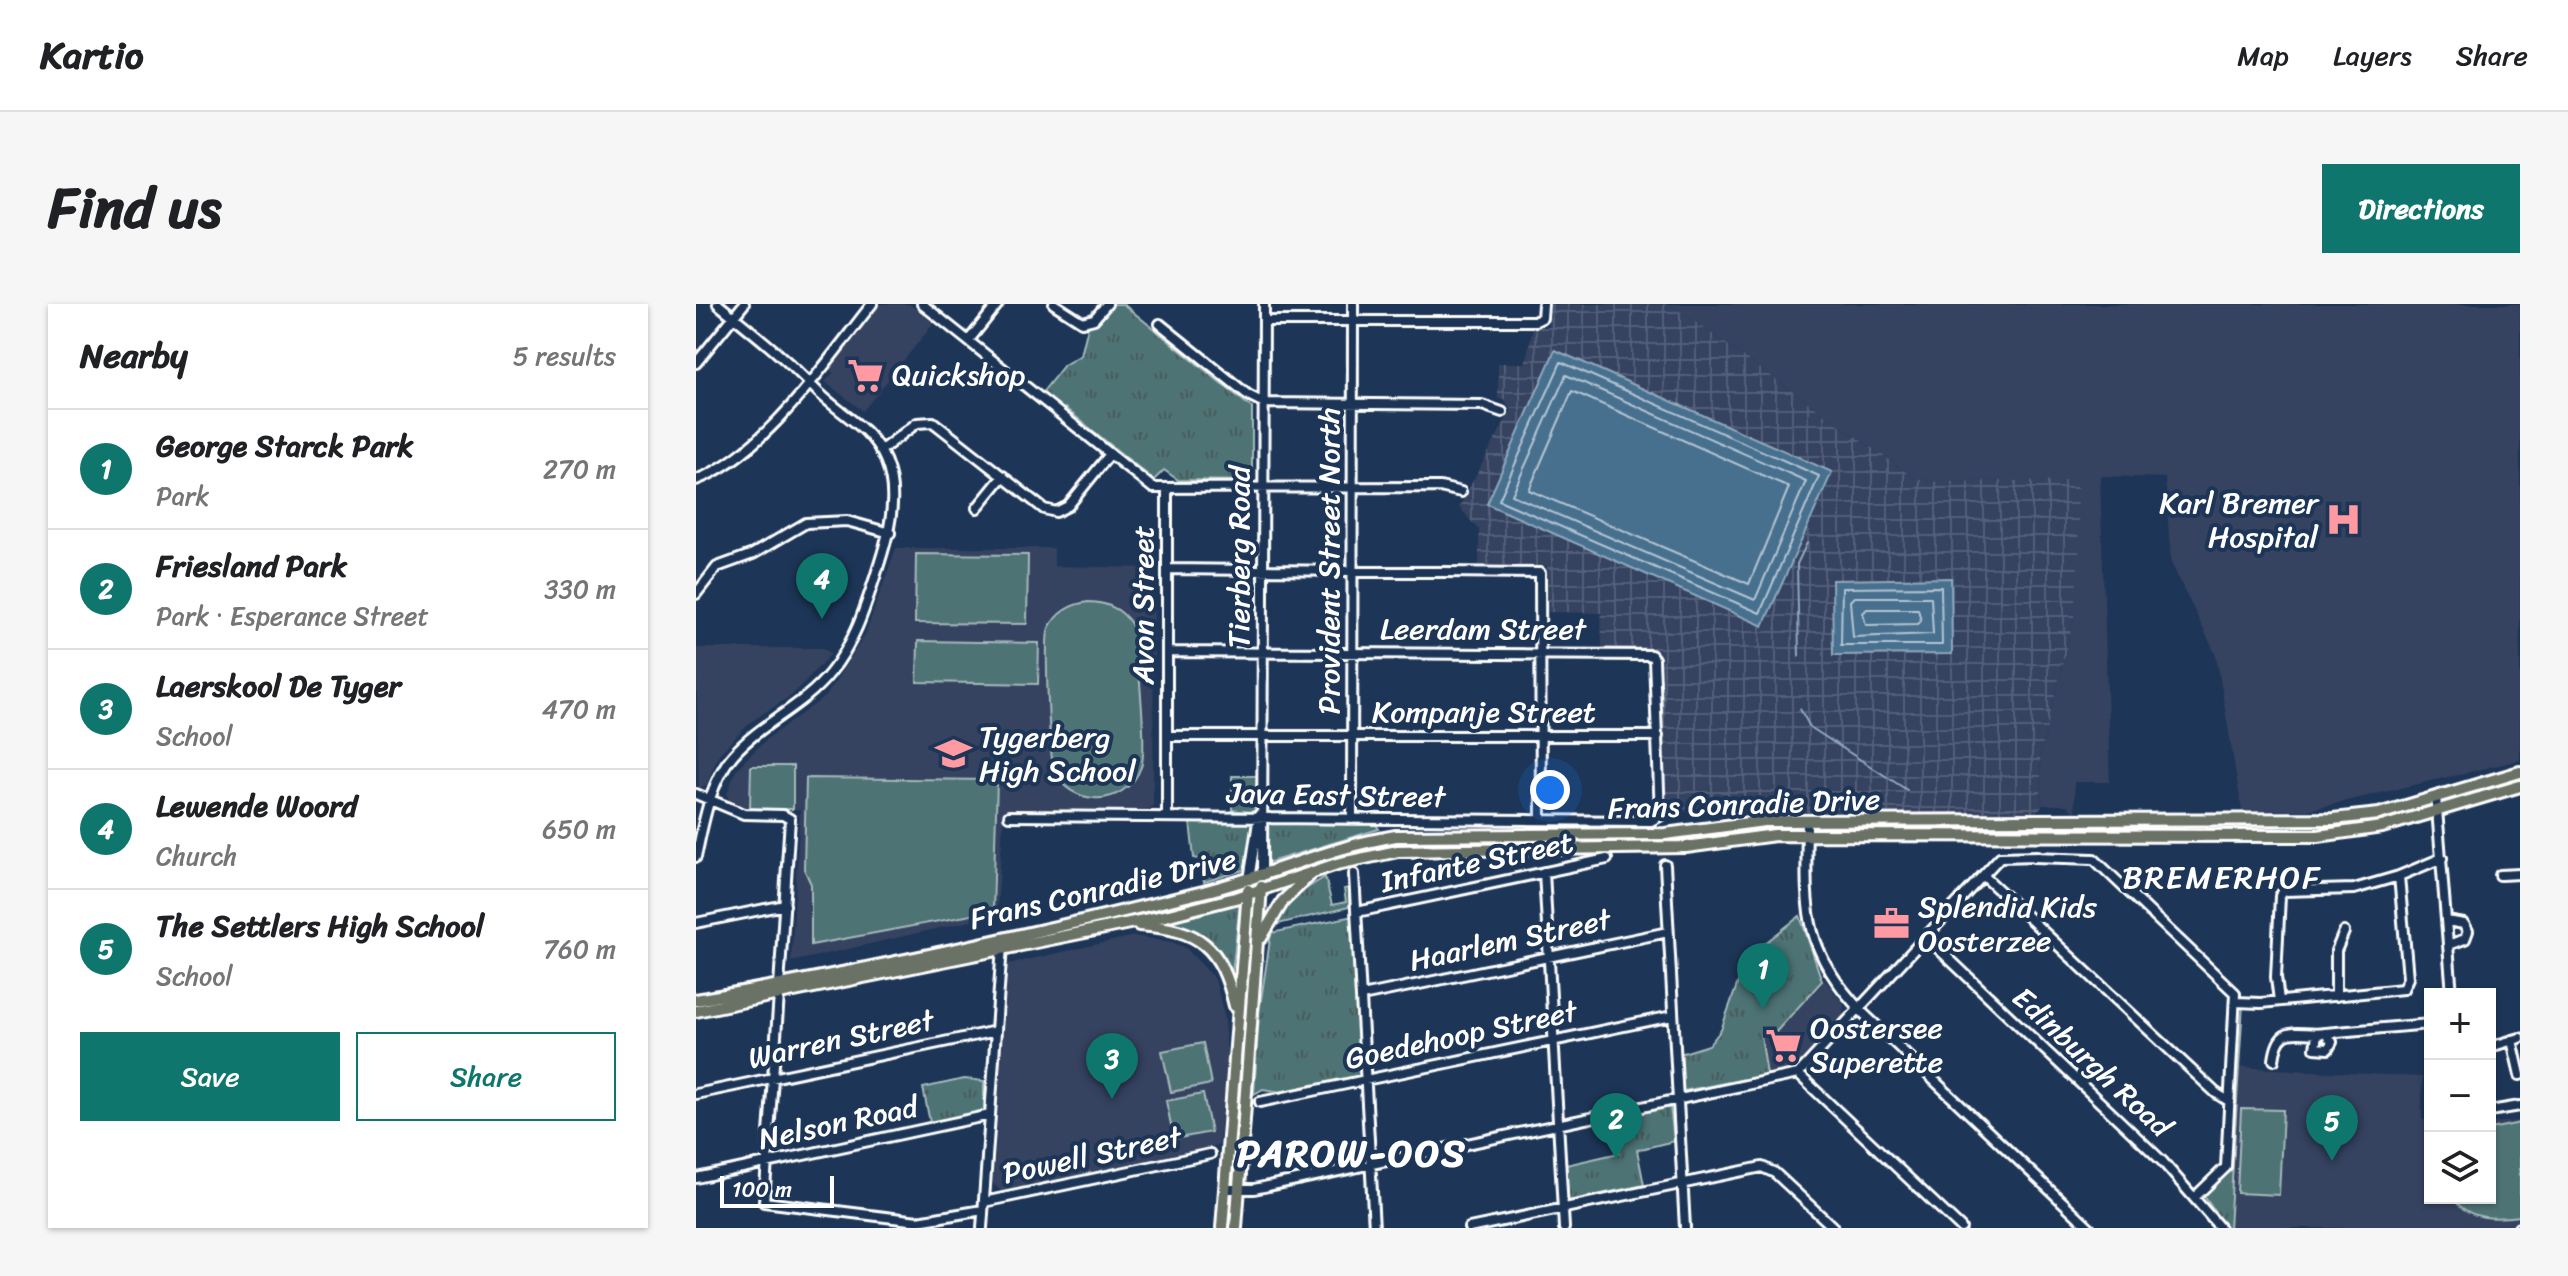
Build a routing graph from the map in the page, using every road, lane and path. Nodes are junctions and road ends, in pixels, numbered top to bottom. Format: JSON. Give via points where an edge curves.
{"nodes":[{"id":1,"x":718,"y":304,"type":"edge"},
{"id":2,"x":744,"y":304,"type":"edge"},
{"id":3,"x":872,"y":304,"type":"edge"},
{"id":4,"x":922,"y":304,"type":"edge"},
{"id":5,"x":998,"y":304,"type":"edge"},
{"id":6,"x":1054,"y":304,"type":"edge"},
{"id":7,"x":1107,"y":304,"type":"edge"},
{"id":8,"x":1264,"y":304,"type":"edge"},
{"id":9,"x":1353,"y":304,"type":"edge"},
{"id":10,"x":1543,"y":309,"type":"edge"},
{"id":11,"x":733,"y":316,"type":"junction"},
{"id":12,"x":1353,"y":320,"type":"junction"},
{"id":13,"x":1264,"y":321,"type":"junction"},
{"id":14,"x":1160,"y":324,"type":"dead end"},
{"id":15,"x":969,"y":340,"type":"junction"},
{"id":16,"x":696,"y":363,"type":"edge"},
{"id":17,"x":809,"y":381,"type":"junction"},
{"id":18,"x":1264,"y":403,"type":"junction"},
{"id":19,"x":1353,"y":403,"type":"junction"},
{"id":20,"x":1502,"y":412,"type":"dead end"},
{"id":21,"x":880,"y":451,"type":"junction"},
{"id":22,"x":1110,"y":454,"type":"junction"},
{"id":23,"x":1003,"y":476,"type":"junction"},
{"id":24,"x":696,"y":480,"type":"edge"},
{"id":25,"x":1264,"y":486,"type":"junction"},
{"id":26,"x":1353,"y":487,"type":"junction"},
{"id":27,"x":1167,"y":489,"type":"junction"},
{"id":28,"x":1461,"y":492,"type":"dead end"},
{"id":29,"x":977,"y":508,"type":"dead end"},
{"id":30,"x":890,"y":533,"type":"junction"},
{"id":31,"x":1167,"y":569,"type":"junction"},
{"id":32,"x":1264,"y":569,"type":"junction"},
{"id":33,"x":1352,"y":569,"type":"junction"},
{"id":34,"x":696,"y":594,"type":"edge"},
{"id":35,"x":1167,"y":652,"type":"junction"},
{"id":36,"x":1263,"y":652,"type":"junction"},
{"id":37,"x":1352,"y":652,"type":"junction"},
{"id":38,"x":1542,"y":654,"type":"junction"},
{"id":39,"x":1263,"y":735,"type":"junction"},
{"id":40,"x":1352,"y":735,"type":"junction"},
{"id":41,"x":1167,"y":736,"type":"junction"},
{"id":42,"x":1542,"y":736,"type":"junction"},
{"id":43,"x":1658,"y":736,"type":"junction"},
{"id":44,"x":2520,"y":772,"type":"edge"},
{"id":45,"x":2520,"y":786,"type":"edge"},
{"id":46,"x":696,"y":794,"type":"edge"},
{"id":47,"x":2436,"y":797,"type":"junction"},
{"id":48,"x":711,"y":800,"type":"junction"},
{"id":49,"x":2436,"y":811,"type":"junction"},
{"id":50,"x":1009,"y":816,"type":"dead end"},
{"id":51,"x":1261,"y":816,"type":"junction"},
{"id":52,"x":1167,"y":817,"type":"junction"},
{"id":53,"x":1352,"y":819,"type":"junction"},
{"id":54,"x":1541,"y":820,"type":"junction"},
{"id":55,"x":1807,"y":821,"type":"junction"},
{"id":56,"x":1807,"y":835,"type":"junction"},
{"id":57,"x":696,"y":857,"type":"edge"},
{"id":58,"x":2442,"y":858,"type":"junction"},
{"id":59,"x":1607,"y":859,"type":"dead end"},
{"id":60,"x":1665,"y":865,"type":"dead end"},
{"id":61,"x":1315,"y":871,"type":"junction"},
{"id":62,"x":1544,"y":872,"type":"junction"},
{"id":63,"x":1354,"y":874,"type":"dead end"},
{"id":64,"x":1986,"y":874,"type":"junction"},
{"id":65,"x":2520,"y":874,"type":"edge"},
{"id":66,"x":2500,"y":875,"type":"dead end"},
{"id":67,"x":1262,"y":876,"type":"junction"},
{"id":68,"x":2399,"y":876,"type":"junction"},
{"id":69,"x":1249,"y":880,"type":"junction"},
{"id":70,"x":1260,"y":891,"type":"junction"},
{"id":71,"x":1247,"y":894,"type":"junction"},
{"id":72,"x":785,"y":905,"type":"junction"},
{"id":73,"x":1357,"y":912,"type":"junction"},
{"id":74,"x":2447,"y":921,"type":"junction"},
{"id":75,"x":696,"y":923,"type":"edge"},
{"id":76,"x":1126,"y":924,"type":"junction"},
{"id":77,"x":1668,"y":932,"type":"junction"},
{"id":78,"x":2344,"y":932,"type":"dead end"},
{"id":79,"x":1926,"y":937,"type":"junction"},
{"id":80,"x":1258,"y":942,"type":"junction"},
{"id":81,"x":1002,"y":943,"type":"junction"},
{"id":82,"x":2448,"y":945,"type":"junction"},
{"id":83,"x":1549,"y":956,"type":"junction"},
{"id":84,"x":2452,"y":988,"type":"edge"},
{"id":85,"x":779,"y":990,"type":"junction"},
{"id":86,"x":1362,"y":996,"type":"junction"},
{"id":87,"x":2336,"y":996,"type":"junction"},
{"id":88,"x":696,"y":1000,"type":"edge"},
{"id":89,"x":2279,"y":1001,"type":"junction"},
{"id":90,"x":2236,"y":1002,"type":"junction"},
{"id":91,"x":1859,"y":1008,"type":"junction"},
{"id":92,"x":696,"y":1011,"type":"edge"},
{"id":93,"x":1672,"y":1016,"type":"junction"},
{"id":94,"x":1238,"y":1019,"type":"junction"},
{"id":95,"x":2424,"y":1024,"type":"edge"},
{"id":96,"x":996,"y":1031,"type":"junction"},
{"id":97,"x":2516,"y":1039,"type":"edge"},
{"id":98,"x":1553,"y":1040,"type":"junction"},
{"id":99,"x":2496,"y":1045,"type":"edge"},
{"id":100,"x":2274,"y":1060,"type":"dead end"},
{"id":101,"x":1798,"y":1074,"type":"junction"},
{"id":102,"x":2520,"y":1075,"type":"edge"},
{"id":103,"x":773,"y":1078,"type":"junction"},
{"id":104,"x":1366,"y":1080,"type":"junction"},
{"id":105,"x":696,"y":1094,"type":"edge"},
{"id":106,"x":1677,"y":1100,"type":"junction"},
{"id":107,"x":1260,"y":1102,"type":"dead end"},
{"id":108,"x":2230,"y":1102,"type":"junction"},
{"id":109,"x":2520,"y":1106,"type":"edge"},
{"id":110,"x":2496,"y":1110,"type":"edge"},
{"id":111,"x":990,"y":1115,"type":"junction"},
{"id":112,"x":1558,"y":1125,"type":"junction"},
{"id":113,"x":1210,"y":1154,"type":"dead end"},
{"id":114,"x":767,"y":1163,"type":"junction"},
{"id":115,"x":1371,"y":1164,"type":"junction"},
{"id":116,"x":696,"y":1178,"type":"edge"},
{"id":117,"x":1682,"y":1183,"type":"junction"},
{"id":118,"x":1225,"y":1192,"type":"junction"},
{"id":119,"x":1239,"y":1193,"type":"junction"},
{"id":120,"x":2196,"y":1196,"type":"junction"},
{"id":121,"x":984,"y":1206,"type":"junction"},
{"id":122,"x":1563,"y":1208,"type":"junction"},
{"id":123,"x":2220,"y":1227,"type":"edge"},
{"id":124,"x":982,"y":1228,"type":"edge"},
{"id":125,"x":1222,"y":1228,"type":"edge"},
{"id":126,"x":1236,"y":1228,"type":"edge"},
{"id":127,"x":1374,"y":1228,"type":"edge"},
{"id":128,"x":1469,"y":1228,"type":"edge"},
{"id":129,"x":1564,"y":1228,"type":"edge"},
{"id":130,"x":1685,"y":1228,"type":"edge"},
{"id":131,"x":1834,"y":1228,"type":"edge"},
{"id":132,"x":1961,"y":1228,"type":"edge"},
{"id":133,"x":2090,"y":1228,"type":"edge"}],
"edges":[{"from":1,"to":11,"type":"street"},
{"from":2,"to":11,"type":"street"},
{"from":3,"to":17,"type":"street"},
{"from":4,"to":15,"type":"street"},
{"from":5,"to":15,"type":"street"},
{"from":6,"to":7,"type":"street","via":[[1082,322],[1094,319]]},
{"from":8,"to":13,"type":"street","name":"Tierberg Road"},
{"from":9,"to":12,"type":"street","name":"Provident Street North"},
{"from":10,"to":12,"type":"street","via":[[1536,321]]},
{"from":11,"to":16,"type":"street"},
{"from":11,"to":17,"type":"street"},
{"from":12,"to":13,"type":"street"},
{"from":12,"to":19,"type":"street","name":"Provident Street North"},
{"from":13,"to":18,"type":"street","name":"Tierberg Road"},
{"from":14,"to":18,"type":"street"},
{"from":15,"to":22,"type":"street"},
{"from":17,"to":21,"type":"street"},
{"from":17,"to":24,"type":"street","via":[[750,450]]},
{"from":18,"to":19,"type":"street"},
{"from":18,"to":25,"type":"street","name":"Tierberg Road"},
{"from":19,"to":20,"type":"street","via":[[1482,405]]},
{"from":19,"to":26,"type":"street","name":"Provident Street North"},
{"from":21,"to":23,"type":"street","via":[[913,425],[929,421]]},
{"from":21,"to":30,"type":"street","via":[[894,496]]},
{"from":22,"to":23,"type":"street","via":[[1059,512],[1044,509]]},
{"from":22,"to":27,"type":"street","via":[[1148,485]]},
{"from":23,"to":29,"type":"street"},
{"from":25,"to":26,"type":"street"},
{"from":25,"to":27,"type":"street"},
{"from":25,"to":32,"type":"street","name":"Tierberg Road"},
{"from":26,"to":28,"type":"street","via":[[1440,487]]},
{"from":26,"to":33,"type":"street","name":"Provident Street North"},
{"from":27,"to":31,"type":"street","name":"Avon Street"},
{"from":30,"to":34,"type":"street","via":[[847,521],[806,523],[753,554],[717,567]]},
{"from":30,"to":48,"type":"street","via":[[860,622],[830,673],[733,755]]},
{"from":31,"to":32,"type":"street"},
{"from":31,"to":35,"type":"street","name":"Avon Street"},
{"from":32,"to":33,"type":"street"},
{"from":32,"to":36,"type":"street","name":"Tierberg Road"},
{"from":33,"to":37,"type":"street","name":"Provident Street North"},
{"from":33,"to":38,"type":"street","via":[[1535,571],[1542,578]]},
{"from":35,"to":36,"type":"street","name":"Leerdam Street"},
{"from":35,"to":41,"type":"street","name":"Avon Street"},
{"from":36,"to":37,"type":"street","name":"Leerdam Street"},
{"from":36,"to":39,"type":"street","name":"Tierberg Road"},
{"from":37,"to":38,"type":"street","name":"Leerdam Street"},
{"from":37,"to":40,"type":"street","name":"Provident Street North"},
{"from":38,"to":42,"type":"street"},
{"from":38,"to":43,"type":"street","name":"Leerdam Street","via":[[1653,657]]},
{"from":39,"to":40,"type":"street","name":"Kompanje Street"},
{"from":39,"to":41,"type":"street","name":"Kompanje Street"},
{"from":39,"to":51,"type":"street","name":"Tierberg Road"},
{"from":40,"to":42,"type":"street","name":"Kompanje Street"},
{"from":40,"to":53,"type":"street","name":"Provident Street North"},
{"from":41,"to":52,"type":"street","name":"Avon Street"},
{"from":42,"to":43,"type":"street","name":"Kompanje Street"},
{"from":42,"to":54,"type":"street"},
{"from":43,"to":54,"type":"street","name":"Java East Street","via":[[1660,816],[1651,821]]},
{"from":44,"to":47,"type":"main road","name":"Frans Conradie Drive"},
{"from":45,"to":49,"type":"main road","name":"Frans Conradie Drive"},
{"from":46,"to":48,"type":"street"},
{"from":47,"to":49,"type":"street"},
{"from":47,"to":55,"type":"main road","name":"Frans Conradie Drive","via":[[2379,814],[2282,822]]},
{"from":48,"to":57,"type":"street"},
{"from":48,"to":72,"type":"street","via":[[744,814],[789,818]]},
{"from":49,"to":56,"type":"main road","name":"Frans Conradie Drive","via":[[2373,829],[2318,836]]},
{"from":49,"to":58,"type":"street"},
{"from":50,"to":52,"type":"street","name":"Java East Street"},
{"from":51,"to":52,"type":"street","name":"Java East Street"},
{"from":51,"to":53,"type":"street","name":"Java East Street"},
{"from":51,"to":67,"type":"street","name":"Tierberg Road"},
{"from":51,"to":69,"type":"street","name":"Tierberg Road"},
{"from":53,"to":54,"type":"street","name":"Java East Street"},
{"from":55,"to":56,"type":"street"},
{"from":55,"to":67,"type":"main road","name":"Frans Conradie Drive","via":[[1665,834],[1417,834],[1356,843]]},
{"from":56,"to":61,"type":"main road","name":"Frans Conradie Drive","via":[[1686,847],[1412,849]]},
{"from":56,"to":91,"type":"street","via":[[1811,933],[1831,974]]},
{"from":58,"to":68,"type":"street"},
{"from":58,"to":74,"type":"street"},
{"from":59,"to":62,"type":"street","name":"Infante Street"},
{"from":60,"to":77,"type":"street"},
{"from":61,"to":70,"type":"main road","name":"Frans Conradie Drive"},
{"from":61,"to":80,"type":"main road","via":[[1283,901]]},
{"from":62,"to":73,"type":"street","name":"Infante Street"},
{"from":62,"to":83,"type":"street"},
{"from":63,"to":73,"type":"street"},
{"from":64,"to":79,"type":"street"},
{"from":64,"to":90,"type":"street","via":[[2006,858],[2097,861],[2232,989]]},
{"from":64,"to":108,"type":"street"},
{"from":65,"to":66,"type":"street"},
{"from":67,"to":69,"type":"main road","name":"Frans Conradie Drive"},
{"from":67,"to":70,"type":"main road","name":"Tierberg Road"},
{"from":68,"to":87,"type":"street","via":[[2407,985],[2397,991]]},
{"from":68,"to":89,"type":"street","via":[[2354,889],[2281,893]]},
{"from":69,"to":71,"type":"main road","name":"Tierberg Road"},
{"from":69,"to":81,"type":"main road","name":"Frans Conradie Drive"},
{"from":70,"to":71,"type":"main road","name":"Frans Conradie Drive"},
{"from":70,"to":80,"type":"main road","name":"Tierberg Road"},
{"from":71,"to":76,"type":"main road","name":"Frans Conradie Drive"},
{"from":71,"to":94,"type":"main road","name":"Tierberg Road"},
{"from":72,"to":75,"type":"street"},
{"from":72,"to":85,"type":"street"},
{"from":73,"to":86,"type":"street"},
{"from":74,"to":82,"type":"street"},
{"from":74,"to":82,"type":"street","via":[[2464,924],[2468,931],[2465,939]]},
{"from":76,"to":81,"type":"main road","name":"Frans Conradie Drive"},
{"from":76,"to":94,"type":"main road","via":[[1176,929],[1206,944],[1226,973]]},
{"from":77,"to":83,"type":"street","name":"Haarlem Street"},
{"from":77,"to":93,"type":"street"},
{"from":78,"to":87,"type":"street","via":[[2336,951]]},
{"from":79,"to":91,"type":"street"},
{"from":79,"to":120,"type":"street","name":"Edinburgh Road"},
{"from":80,"to":119,"type":"main road","name":"Tierberg Road"},
{"from":81,"to":85,"type":"main road","name":"Frans Conradie Drive"},
{"from":81,"to":96,"type":"street"},
{"from":82,"to":84,"type":"street"},
{"from":83,"to":86,"type":"street","name":"Haarlem Street"},
{"from":83,"to":98,"type":"street"},
{"from":85,"to":88,"type":"main road","name":"Frans Conradie Drive"},
{"from":85,"to":92,"type":"main road","name":"Frans Conradie Drive"},
{"from":85,"to":103,"type":"street"},
{"from":86,"to":104,"type":"street"},
{"from":87,"to":89,"type":"street"},
{"from":89,"to":90,"type":"street"},
{"from":90,"to":108,"type":"street"},
{"from":91,"to":101,"type":"street"},
{"from":91,"to":133,"type":"street"},
{"from":93,"to":98,"type":"street","name":"Goedehoop Street"},
{"from":93,"to":106,"type":"street"},
{"from":94,"to":118,"type":"main road","name":"Tierberg Road"},
{"from":95,"to":100,"type":"street","via":[[2285,1035]]},
{"from":96,"to":103,"type":"street","name":"Warren Street"},
{"from":96,"to":111,"type":"street"},
{"from":97,"to":99,"type":"street"},
{"from":97,"to":102,"type":"street"},
{"from":98,"to":104,"type":"street","name":"Goedehoop Street"},
{"from":98,"to":112,"type":"street"},
{"from":101,"to":106,"type":"street"},
{"from":101,"to":132,"type":"street"},
{"from":103,"to":105,"type":"street","name":"Warren Street"},
{"from":103,"to":114,"type":"street"},
{"from":104,"to":107,"type":"street","name":"Goedehoop Street"},
{"from":104,"to":115,"type":"street"},
{"from":106,"to":112,"type":"street"},
{"from":106,"to":117,"type":"street"},
{"from":108,"to":120,"type":"street","via":[[2226,1167]]},
{"from":109,"to":110,"type":"street"},
{"from":111,"to":114,"type":"street","name":"Nelson Road"},
{"from":111,"to":121,"type":"street"},
{"from":112,"to":115,"type":"street"},
{"from":112,"to":122,"type":"street"},
{"from":113,"to":121,"type":"street","name":"Powell Street"},
{"from":114,"to":116,"type":"street","name":"Nelson Road"},
{"from":114,"to":121,"type":"street","name":"Powell Street","via":[[764,1202],[918,1221]]},
{"from":115,"to":119,"type":"street"},
{"from":115,"to":127,"type":"street"},
{"from":117,"to":122,"type":"street"},
{"from":117,"to":130,"type":"street"},
{"from":117,"to":131,"type":"street","via":[[1767,1167]]},
{"from":118,"to":119,"type":"street"},
{"from":118,"to":125,"type":"main road","name":"Tierberg Road"},
{"from":119,"to":126,"type":"main road","name":"Tierberg Road"},
{"from":120,"to":123,"type":"street","name":"Edinburgh Road"},
{"from":121,"to":124,"type":"street"},
{"from":122,"to":128,"type":"street"},
{"from":122,"to":129,"type":"street"}]}
